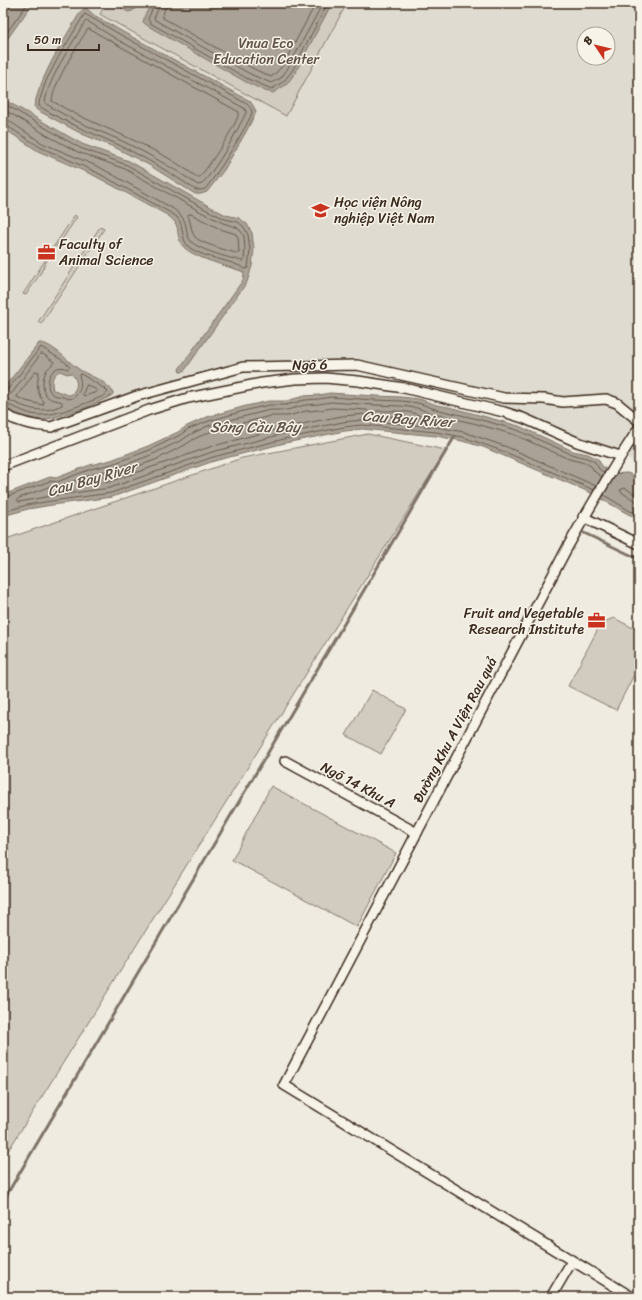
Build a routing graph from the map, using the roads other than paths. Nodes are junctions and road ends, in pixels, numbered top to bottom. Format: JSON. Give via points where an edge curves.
{"nodes":[{"id":1,"x":3,"y":414,"type":"edge"},
{"id":2,"x":639,"y":421,"type":"edge"},
{"id":3,"x":639,"y":428,"type":"edge"},
{"id":4,"x":619,"y":457,"type":"junction"},
{"id":5,"x":3,"y":466,"type":"edge"},
{"id":6,"x":584,"y":518,"type":"junction"},
{"id":7,"x":639,"y":544,"type":"edge"},
{"id":8,"x":285,"y":761,"type":"dead end"},
{"id":9,"x":417,"y":833,"type":"junction"},
{"id":10,"x":572,"y":1261,"type":"junction"},
{"id":11,"x":551,"y":1297,"type":"edge"},
{"id":12,"x":632,"y":1297,"type":"edge"}],
"edges":[{"from":1,"to":2,"type":"street","via":[[36,426],[51,427],[136,396],[243,367],[357,365],[504,398],[563,402],[606,398],[617,403]]},
{"from":3,"to":4,"type":"street","name":"Đường Khu A Viện Rau quả"},
{"from":4,"to":5,"type":"street","name":"Ngõ 6","via":[[504,412],[404,388],[325,378],[262,383],[188,398],[149,410]]},
{"from":4,"to":6,"type":"street","name":"Đường Khu A Viện Rau quả"},
{"from":6,"to":7,"type":"street"},
{"from":6,"to":9,"type":"street","name":"Đường Khu A Viện Rau quả"},
{"from":8,"to":9,"type":"street","name":"Ngõ 14 Khu A"},
{"from":9,"to":10,"type":"street","name":"Đường Khu A Viện Rau quả","via":[[284,1085]]},
{"from":10,"to":11,"type":"street"},
{"from":10,"to":12,"type":"street"}]}
